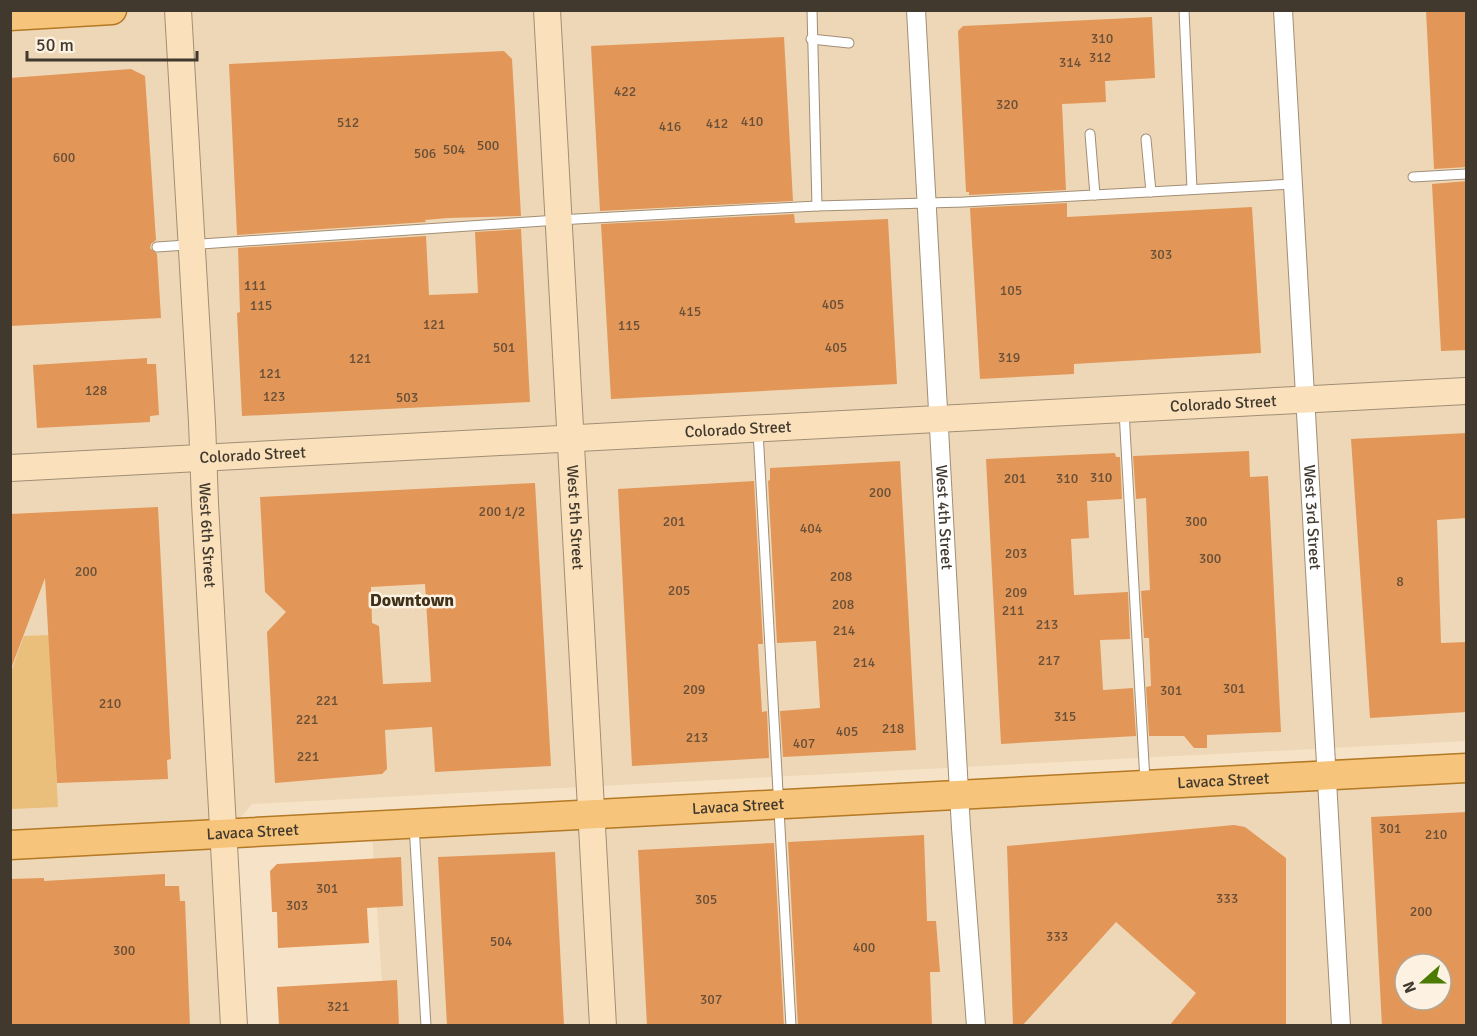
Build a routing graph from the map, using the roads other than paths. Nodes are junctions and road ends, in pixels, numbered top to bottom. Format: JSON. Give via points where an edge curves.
{"nodes":[{"id":1,"x":112,"y":10,"type":"edge"},
{"id":2,"x":178,"y":10,"type":"edge"},
{"id":3,"x":546,"y":10,"type":"edge"},
{"id":4,"x":812,"y":10,"type":"edge"},
{"id":5,"x":916,"y":10,"type":"edge"},
{"id":6,"x":1185,"y":10,"type":"edge"},
{"id":7,"x":1284,"y":10,"type":"edge"},
{"id":8,"x":10,"y":16,"type":"edge"},
{"id":9,"x":811,"y":39,"type":"junction"},
{"id":10,"x":849,"y":43,"type":"dead end"},
{"id":11,"x":1090,"y":134,"type":"dead end"},
{"id":12,"x":1146,"y":139,"type":"dead end"},
{"id":13,"x":1467,"y":174,"type":"edge"},
{"id":14,"x":1413,"y":177,"type":"dead end"},
{"id":15,"x":1293,"y":184,"type":"junction"},
{"id":16,"x":1192,"y":189,"type":"junction"},
{"id":17,"x":1151,"y":192,"type":"junction"},
{"id":18,"x":1095,"y":195,"type":"junction"},
{"id":19,"x":927,"y":203,"type":"junction"},
{"id":20,"x":817,"y":206,"type":"junction"},
{"id":21,"x":558,"y":220,"type":"junction"},
{"id":22,"x":191,"y":244,"type":"junction"},
{"id":23,"x":156,"y":247,"type":"dead end"},
{"id":24,"x":1467,"y":391,"type":"edge"},
{"id":25,"x":1306,"y":400,"type":"junction"},
{"id":26,"x":1124,"y":409,"type":"junction"},
{"id":27,"x":939,"y":419,"type":"junction"},
{"id":28,"x":758,"y":428,"type":"junction"},
{"id":29,"x":570,"y":438,"type":"junction"},
{"id":30,"x":203,"y":458,"type":"junction"},
{"id":31,"x":10,"y":468,"type":"edge"},
{"id":32,"x":1467,"y":768,"type":"edge"},
{"id":33,"x":1327,"y":775,"type":"junction"},
{"id":34,"x":1145,"y":785,"type":"junction"},
{"id":35,"x":960,"y":794,"type":"junction"},
{"id":36,"x":778,"y":804,"type":"junction"},
{"id":37,"x":591,"y":814,"type":"junction"},
{"id":38,"x":414,"y":823,"type":"junction"},
{"id":39,"x":224,"y":833,"type":"junction"},
{"id":40,"x":10,"y":844,"type":"edge"},
{"id":41,"x":234,"y":1026,"type":"edge"},
{"id":42,"x":426,"y":1026,"type":"edge"},
{"id":43,"x":603,"y":1026,"type":"edge"},
{"id":44,"x":791,"y":1026,"type":"edge"},
{"id":45,"x":976,"y":1026,"type":"edge"},
{"id":46,"x":1341,"y":1026,"type":"edge"}],
"edges":[{"from":1,"to":8,"type":"main road"},
{"from":2,"to":22,"type":"main road","name":"West 6th Street"},
{"from":3,"to":21,"type":"main road","name":"West 5th Street"},
{"from":4,"to":9,"type":"lane"},
{"from":5,"to":19,"type":"street","name":"West 4th Street"},
{"from":6,"to":16,"type":"lane"},
{"from":7,"to":15,"type":"street","name":"West 3rd Street"},
{"from":9,"to":10,"type":"lane"},
{"from":9,"to":20,"type":"lane"},
{"from":11,"to":18,"type":"lane"},
{"from":12,"to":17,"type":"lane"},
{"from":13,"to":14,"type":"lane"},
{"from":15,"to":16,"type":"lane"},
{"from":15,"to":25,"type":"street","name":"West 3rd Street"},
{"from":16,"to":17,"type":"lane"},
{"from":17,"to":18,"type":"lane"},
{"from":18,"to":19,"type":"lane"},
{"from":19,"to":20,"type":"lane"},
{"from":19,"to":27,"type":"street","name":"West 4th Street"},
{"from":20,"to":21,"type":"lane"},
{"from":21,"to":22,"type":"lane"},
{"from":21,"to":29,"type":"main road","name":"West 5th Street"},
{"from":22,"to":23,"type":"lane"},
{"from":22,"to":30,"type":"main road","name":"West 6th Street"},
{"from":24,"to":25,"type":"main road","name":"Colorado Street"},
{"from":25,"to":26,"type":"main road","name":"Colorado Street"},
{"from":25,"to":33,"type":"street","name":"West 3rd Street"},
{"from":26,"to":27,"type":"main road","name":"Colorado Street"},
{"from":26,"to":34,"type":"lane"},
{"from":27,"to":28,"type":"main road","name":"Colorado Street"},
{"from":27,"to":35,"type":"street","name":"West 4th Street"},
{"from":28,"to":29,"type":"main road","name":"Colorado Street"},
{"from":28,"to":36,"type":"lane"},
{"from":29,"to":30,"type":"main road","name":"Colorado Street"},
{"from":29,"to":37,"type":"main road","name":"West 5th Street"},
{"from":30,"to":31,"type":"main road","name":"Colorado Street"},
{"from":30,"to":39,"type":"main road","name":"West 6th Street"},
{"from":32,"to":33,"type":"main road","name":"Lavaca Street"},
{"from":33,"to":34,"type":"main road","name":"Lavaca Street"},
{"from":33,"to":46,"type":"street","name":"West 3rd Street"},
{"from":34,"to":35,"type":"main road","name":"Lavaca Street"},
{"from":35,"to":36,"type":"main road","name":"Lavaca Street"},
{"from":35,"to":45,"type":"street","name":"West 4th Street"},
{"from":36,"to":37,"type":"main road","name":"Lavaca Street"},
{"from":36,"to":44,"type":"lane"},
{"from":37,"to":38,"type":"main road","name":"Lavaca Street"},
{"from":37,"to":43,"type":"main road","name":"West 5th Street"},
{"from":38,"to":39,"type":"main road","name":"Lavaca Street"},
{"from":38,"to":42,"type":"lane"},
{"from":39,"to":40,"type":"main road","name":"Lavaca Street"},
{"from":39,"to":41,"type":"main road","name":"West 6th Street"}]}
